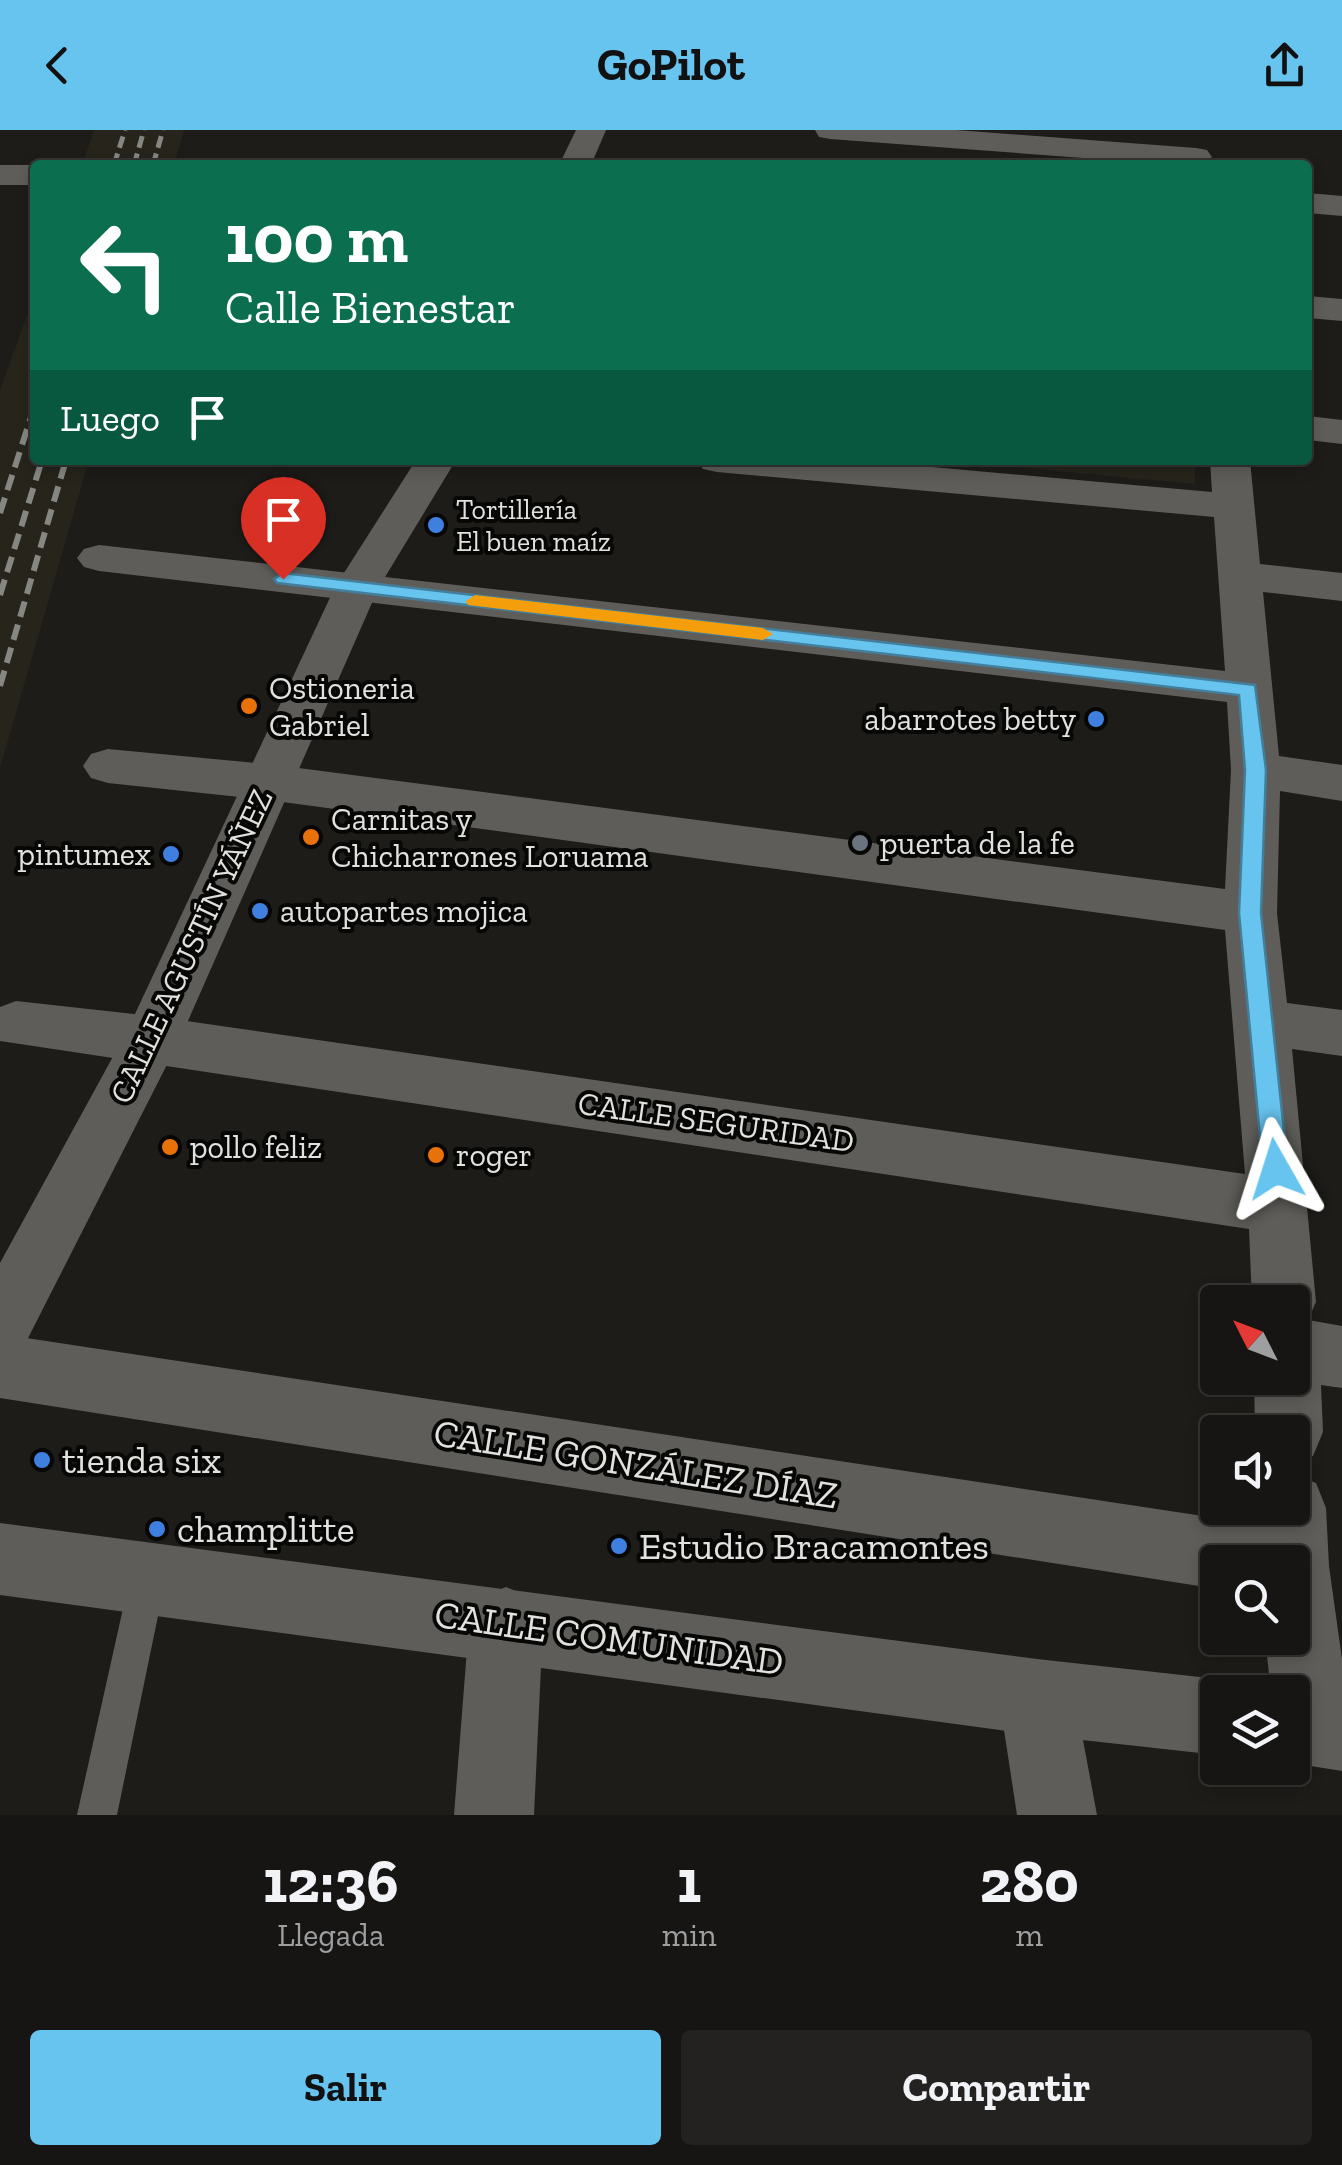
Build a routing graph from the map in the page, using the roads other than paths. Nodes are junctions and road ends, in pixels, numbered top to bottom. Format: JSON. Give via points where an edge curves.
{"nodes":[{"id":1,"x":591,"y":130,"type":"edge"},
{"id":2,"x":830,"y":130,"type":"edge"},
{"id":3,"x":1196,"y":151,"type":"edge"},
{"id":4,"x":577,"y":160,"type":"edge"},
{"id":5,"x":0,"y":175,"type":"edge"},
{"id":6,"x":30,"y":175,"type":"edge"},
{"id":7,"x":1312,"y":204,"type":"edge"},
{"id":8,"x":1342,"y":206,"type":"edge"},
{"id":9,"x":1312,"y":307,"type":"edge"},
{"id":10,"x":1342,"y":310,"type":"edge"},
{"id":11,"x":1312,"y":428,"type":"edge"},
{"id":12,"x":1342,"y":432,"type":"edge"},
{"id":13,"x":433,"y":465,"type":"edge"},
{"id":14,"x":828,"y":465,"type":"edge"},
{"id":15,"x":1232,"y":483,"type":"edge"},
{"id":16,"x":99,"y":558,"type":"dead end"},
{"id":17,"x":1242,"y":576,"type":"junction"},
{"id":18,"x":357,"y":587,"type":"junction"},
{"id":19,"x":1342,"y":587,"type":"edge"},
{"id":20,"x":1248,"y":689,"type":"junction"},
{"id":21,"x":108,"y":766,"type":"dead end"},
{"id":22,"x":1256,"y":770,"type":"junction"},
{"id":23,"x":268,"y":782,"type":"junction"},
{"id":24,"x":1342,"y":782,"type":"edge"},
{"id":25,"x":1250,"y":913,"type":"junction"},
{"id":26,"x":1259,"y":1022,"type":"junction"},
{"id":27,"x":16,"y":1024,"type":"dead end"},
{"id":28,"x":1342,"y":1033,"type":"edge"},
{"id":29,"x":152,"y":1038,"type":"junction"},
{"id":30,"x":1280,"y":1206,"type":"junction"},
{"id":31,"x":1283,"y":1285,"type":"edge"},
{"id":32,"x":0,"y":1326,"type":"edge"},
{"id":33,"x":1310,"y":1352,"type":"edge"},
{"id":34,"x":1342,"y":1357,"type":"edge"},
{"id":35,"x":0,"y":1366,"type":"edge"},
{"id":36,"x":1200,"y":1551,"type":"edge"},
{"id":37,"x":0,"y":1558,"type":"edge"},
{"id":38,"x":148,"y":1577,"type":"junction"},
{"id":39,"x":506,"y":1624,"type":"junction"},
{"id":40,"x":1306,"y":1655,"type":"edge"},
{"id":41,"x":1037,"y":1697,"type":"junction"},
{"id":42,"x":1200,"y":1715,"type":"edge"},
{"id":43,"x":1316,"y":1728,"type":"edge"},
{"id":44,"x":97,"y":1815,"type":"edge"},
{"id":45,"x":494,"y":1815,"type":"edge"},
{"id":46,"x":1057,"y":1815,"type":"edge"}],
"edges":[{"from":1,"to":4,"type":"street"},
{"from":2,"to":3,"type":"street"},
{"from":5,"to":6,"type":"street"},
{"from":7,"to":8,"type":"street"},
{"from":9,"to":10,"type":"street"},
{"from":11,"to":12,"type":"street"},
{"from":13,"to":18,"type":"street","name":"CALLE AGUSTÍN YÁÑEZ"},
{"from":14,"to":15,"type":"street"},
{"from":15,"to":17,"type":"street"},
{"from":16,"to":18,"type":"street"},
{"from":17,"to":19,"type":"street"},
{"from":17,"to":20,"type":"street"},
{"from":18,"to":20,"type":"street"},
{"from":18,"to":23,"type":"street","name":"CALLE AGUSTÍN YÁÑEZ"},
{"from":20,"to":22,"type":"street"},
{"from":21,"to":23,"type":"street"},
{"from":22,"to":24,"type":"street"},
{"from":22,"to":25,"type":"street"},
{"from":23,"to":25,"type":"street"},
{"from":23,"to":29,"type":"street","name":"CALLE AGUSTÍN YÁÑEZ"},
{"from":25,"to":26,"type":"street"},
{"from":26,"to":28,"type":"street"},
{"from":26,"to":30,"type":"street"},
{"from":27,"to":29,"type":"street","name":"CALLE SEGURIDAD"},
{"from":29,"to":30,"type":"street","name":"CALLE SEGURIDAD"},
{"from":29,"to":32,"type":"street","name":"CALLE AGUSTÍN YÁÑEZ"},
{"from":30,"to":31,"type":"street"},
{"from":33,"to":34,"type":"street"},
{"from":35,"to":36,"type":"street","name":"CALLE GONZÁLEZ DÍAZ"},
{"from":37,"to":38,"type":"street","name":"CALLE COMUNIDAD"},
{"from":38,"to":39,"type":"street","name":"CALLE COMUNIDAD"},
{"from":38,"to":44,"type":"lane"},
{"from":39,"to":41,"type":"street","name":"CALLE COMUNIDAD"},
{"from":39,"to":45,"type":"street"},
{"from":40,"to":43,"type":"street"},
{"from":41,"to":42,"type":"street","name":"CALLE COMUNIDAD"},
{"from":41,"to":46,"type":"street"}]}
